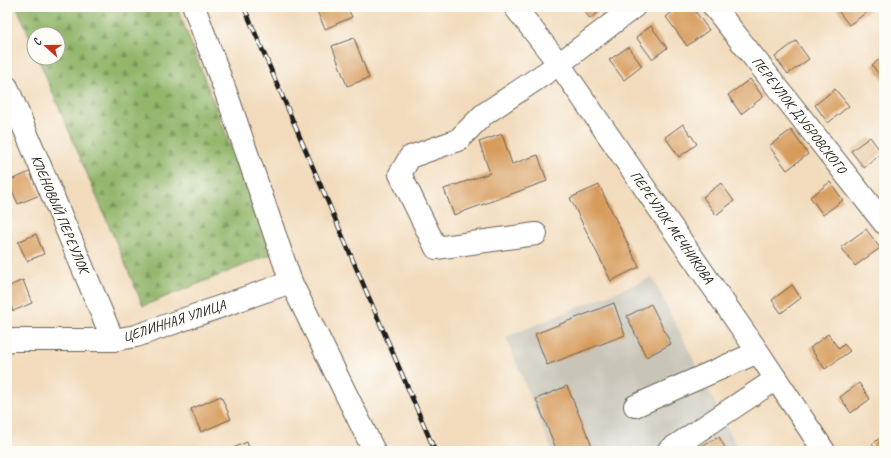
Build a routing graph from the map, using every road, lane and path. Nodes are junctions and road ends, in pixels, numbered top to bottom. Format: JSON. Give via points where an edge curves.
{"nodes":[{"id":1,"x":194,"y":7,"type":"edge"},
{"id":2,"x":515,"y":7,"type":"edge"},
{"id":3,"x":634,"y":7,"type":"edge"},
{"id":4,"x":714,"y":7,"type":"edge"},
{"id":5,"x":559,"y":64,"type":"junction"},
{"id":6,"x":7,"y":87,"type":"edge"},
{"id":7,"x":884,"y":223,"type":"edge"},
{"id":8,"x":536,"y":234,"type":"dead end"},
{"id":9,"x":291,"y":282,"type":"junction"},
{"id":10,"x":113,"y":340,"type":"junction"},
{"id":11,"x":7,"y":341,"type":"edge"},
{"id":12,"x":758,"y":352,"type":"junction"},
{"id":13,"x":776,"y":379,"type":"junction"},
{"id":14,"x":635,"y":406,"type":"dead end"},
{"id":15,"x":374,"y":451,"type":"edge"},
{"id":16,"x":668,"y":451,"type":"edge"},
{"id":17,"x":824,"y":451,"type":"edge"}],
"edges":[{"from":1,"to":9,"type":"street"},
{"from":2,"to":5,"type":"street","name":"ПЕРЕУЛОК МЕЧНИКОВА"},
{"from":3,"to":5,"type":"street"},
{"from":4,"to":7,"type":"street","name":"ПЕРЕУЛОК ДУБРОВСКОГО"},
{"from":5,"to":8,"type":"street","via":[[483,115],[458,140],[410,157],[400,174],[436,248]]},
{"from":5,"to":12,"type":"street","name":"ПЕРЕУЛОК МЕЧНИКОВА"},
{"from":6,"to":10,"type":"street","name":"КЛЕНОВЫЙ ПЕРЕУЛОК"},
{"from":9,"to":10,"type":"street","name":"ЦЕЛИННАЯ УЛИЦА","via":[[136,336]]},
{"from":9,"to":15,"type":"street"},
{"from":10,"to":11,"type":"street","name":"ЦЕЛИННАЯ УЛИЦА"},
{"from":12,"to":13,"type":"street","name":"ПЕРЕУЛОК МЕЧНИКОВА"},
{"from":12,"to":14,"type":"street"},
{"from":13,"to":16,"type":"street"},
{"from":13,"to":17,"type":"street","name":"ПЕРЕУЛОК МЕЧНИКОВА"}]}
